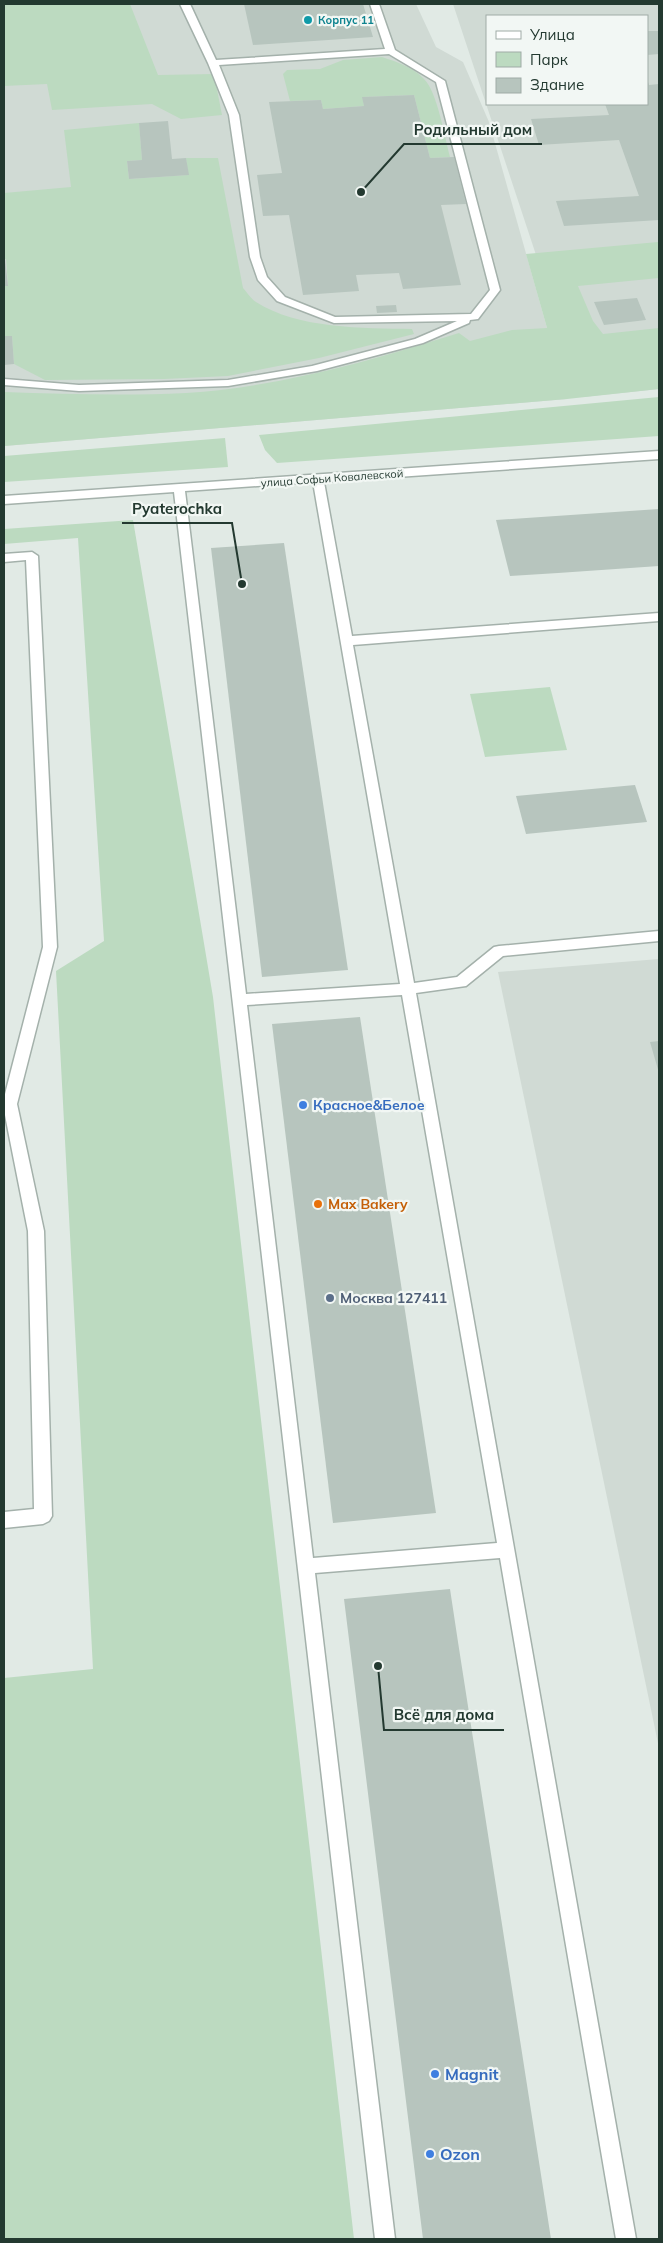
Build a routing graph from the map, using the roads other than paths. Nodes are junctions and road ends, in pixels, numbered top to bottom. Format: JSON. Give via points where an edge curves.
{"nodes":[{"id":1,"x":184,"y":4,"type":"edge"},
{"id":2,"x":374,"y":4,"type":"edge"},
{"id":3,"x":391,"y":51,"type":"junction"},
{"id":4,"x":214,"y":63,"type":"junction"},
{"id":5,"x":474,"y":317,"type":"junction"},
{"id":6,"x":4,"y":382,"type":"edge"},
{"id":7,"x":659,"y":454,"type":"edge"},
{"id":8,"x":318,"y":480,"type":"junction"},
{"id":9,"x":179,"y":488,"type":"junction"},
{"id":10,"x":4,"y":500,"type":"edge"},
{"id":11,"x":4,"y":558,"type":"edge"},
{"id":12,"x":659,"y":617,"type":"edge"},
{"id":13,"x":346,"y":641,"type":"junction"},
{"id":14,"x":659,"y":936,"type":"edge"},
{"id":15,"x":407,"y":990,"type":"junction"},
{"id":16,"x":239,"y":1000,"type":"junction"},
{"id":17,"x":7,"y":1104,"type":"edge"},
{"id":18,"x":4,"y":1520,"type":"edge"},
{"id":19,"x":507,"y":1550,"type":"junction"},
{"id":20,"x":306,"y":1566,"type":"junction"},
{"id":21,"x":385,"y":2239,"type":"edge"},
{"id":22,"x":626,"y":2239,"type":"edge"}],
"edges":[{"from":1,"to":4,"type":"street"},
{"from":2,"to":3,"type":"street"},
{"from":3,"to":4,"type":"street"},
{"from":3,"to":5,"type":"street","via":[[440,81],[495,290]]},
{"from":4,"to":5,"type":"street","via":[[234,115],[255,257],[262,278],[281,299],[334,320]]},
{"from":5,"to":6,"type":"street","via":[[418,341],[313,369],[228,383],[79,388]]},
{"from":7,"to":8,"type":"street","name":"улица Софьи Ковалевской"},
{"from":8,"to":9,"type":"street","name":"улица Софьи Ковалевской"},
{"from":8,"to":13,"type":"street"},
{"from":9,"to":10,"type":"street","name":"улица Софьи Ковалевской"},
{"from":9,"to":16,"type":"street"},
{"from":11,"to":17,"type":"street","via":[[32,556],[50,948]]},
{"from":12,"to":13,"type":"street"},
{"from":13,"to":15,"type":"street"},
{"from":14,"to":15,"type":"street","via":[[499,951],[461,982]]},
{"from":15,"to":16,"type":"street"},
{"from":15,"to":19,"type":"street"},
{"from":16,"to":20,"type":"street"},
{"from":17,"to":18,"type":"street","via":[[36,1231],[44,1516]]},
{"from":19,"to":20,"type":"street"},
{"from":19,"to":22,"type":"street"},
{"from":20,"to":21,"type":"street"}]}
